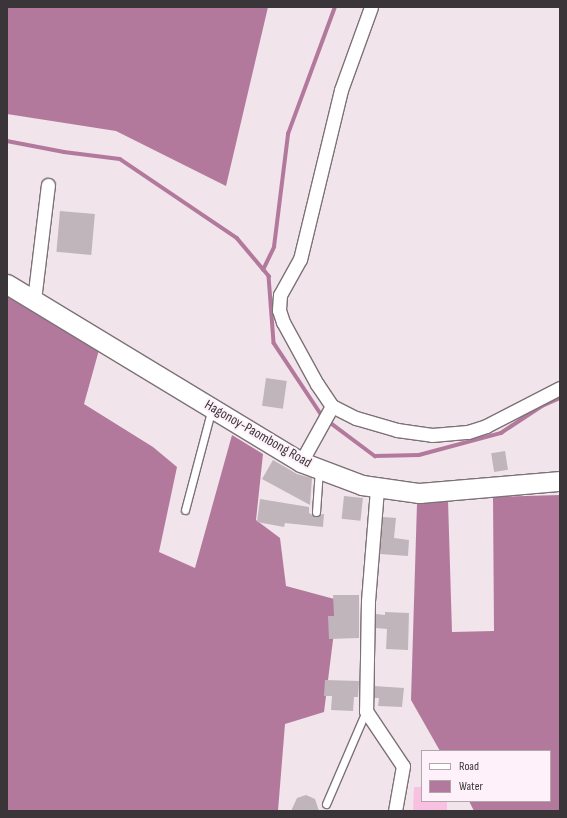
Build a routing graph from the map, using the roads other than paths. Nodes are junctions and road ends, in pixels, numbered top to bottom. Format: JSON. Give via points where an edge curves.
{"nodes":[{"id":1,"x":371,"y":7,"type":"edge"},
{"id":2,"x":48,"y":185,"type":"dead end"},
{"id":3,"x":7,"y":284,"type":"edge"},
{"id":4,"x":34,"y":300,"type":"junction"},
{"id":5,"x":560,"y":388,"type":"edge"},
{"id":6,"x":212,"y":408,"type":"junction"},
{"id":7,"x":329,"y":411,"type":"junction"},
{"id":8,"x":301,"y":462,"type":"junction"},
{"id":9,"x":319,"y":469,"type":"junction"},
{"id":10,"x":560,"y":481,"type":"edge"},
{"id":11,"x":377,"y":489,"type":"junction"},
{"id":12,"x":184,"y":510,"type":"dead end"},
{"id":13,"x":316,"y":512,"type":"dead end"},
{"id":14,"x":366,"y":711,"type":"junction"},
{"id":15,"x":326,"y":804,"type":"dead end"},
{"id":16,"x":395,"y":811,"type":"edge"}],
"edges":[{"from":1,"to":7,"type":"street","via":[[341,90],[300,259],[280,295],[279,310],[283,322]]},
{"from":2,"to":4,"type":"street"},
{"from":3,"to":4,"type":"main road","name":"Hagonoy-Paombong Road"},
{"from":4,"to":6,"type":"main road","name":"Hagonoy-Paombong Road"},
{"from":5,"to":7,"type":"street","via":[[486,426],[450,434],[397,430]]},
{"from":6,"to":8,"type":"main road","name":"Hagonoy-Paombong Road"},
{"from":6,"to":12,"type":"lane"},
{"from":7,"to":8,"type":"street"},
{"from":8,"to":9,"type":"main road","name":"Hagonoy-Paombong Road"},
{"from":9,"to":11,"type":"main road","name":"Hagonoy-Paombong Road"},
{"from":9,"to":13,"type":"lane"},
{"from":10,"to":11,"type":"main road","name":"Hagonoy-Paombong Road","via":[[436,492]]},
{"from":11,"to":14,"type":"street","via":[[368,601]]},
{"from":14,"to":15,"type":"lane"},
{"from":14,"to":16,"type":"street","via":[[403,766]]}]}
